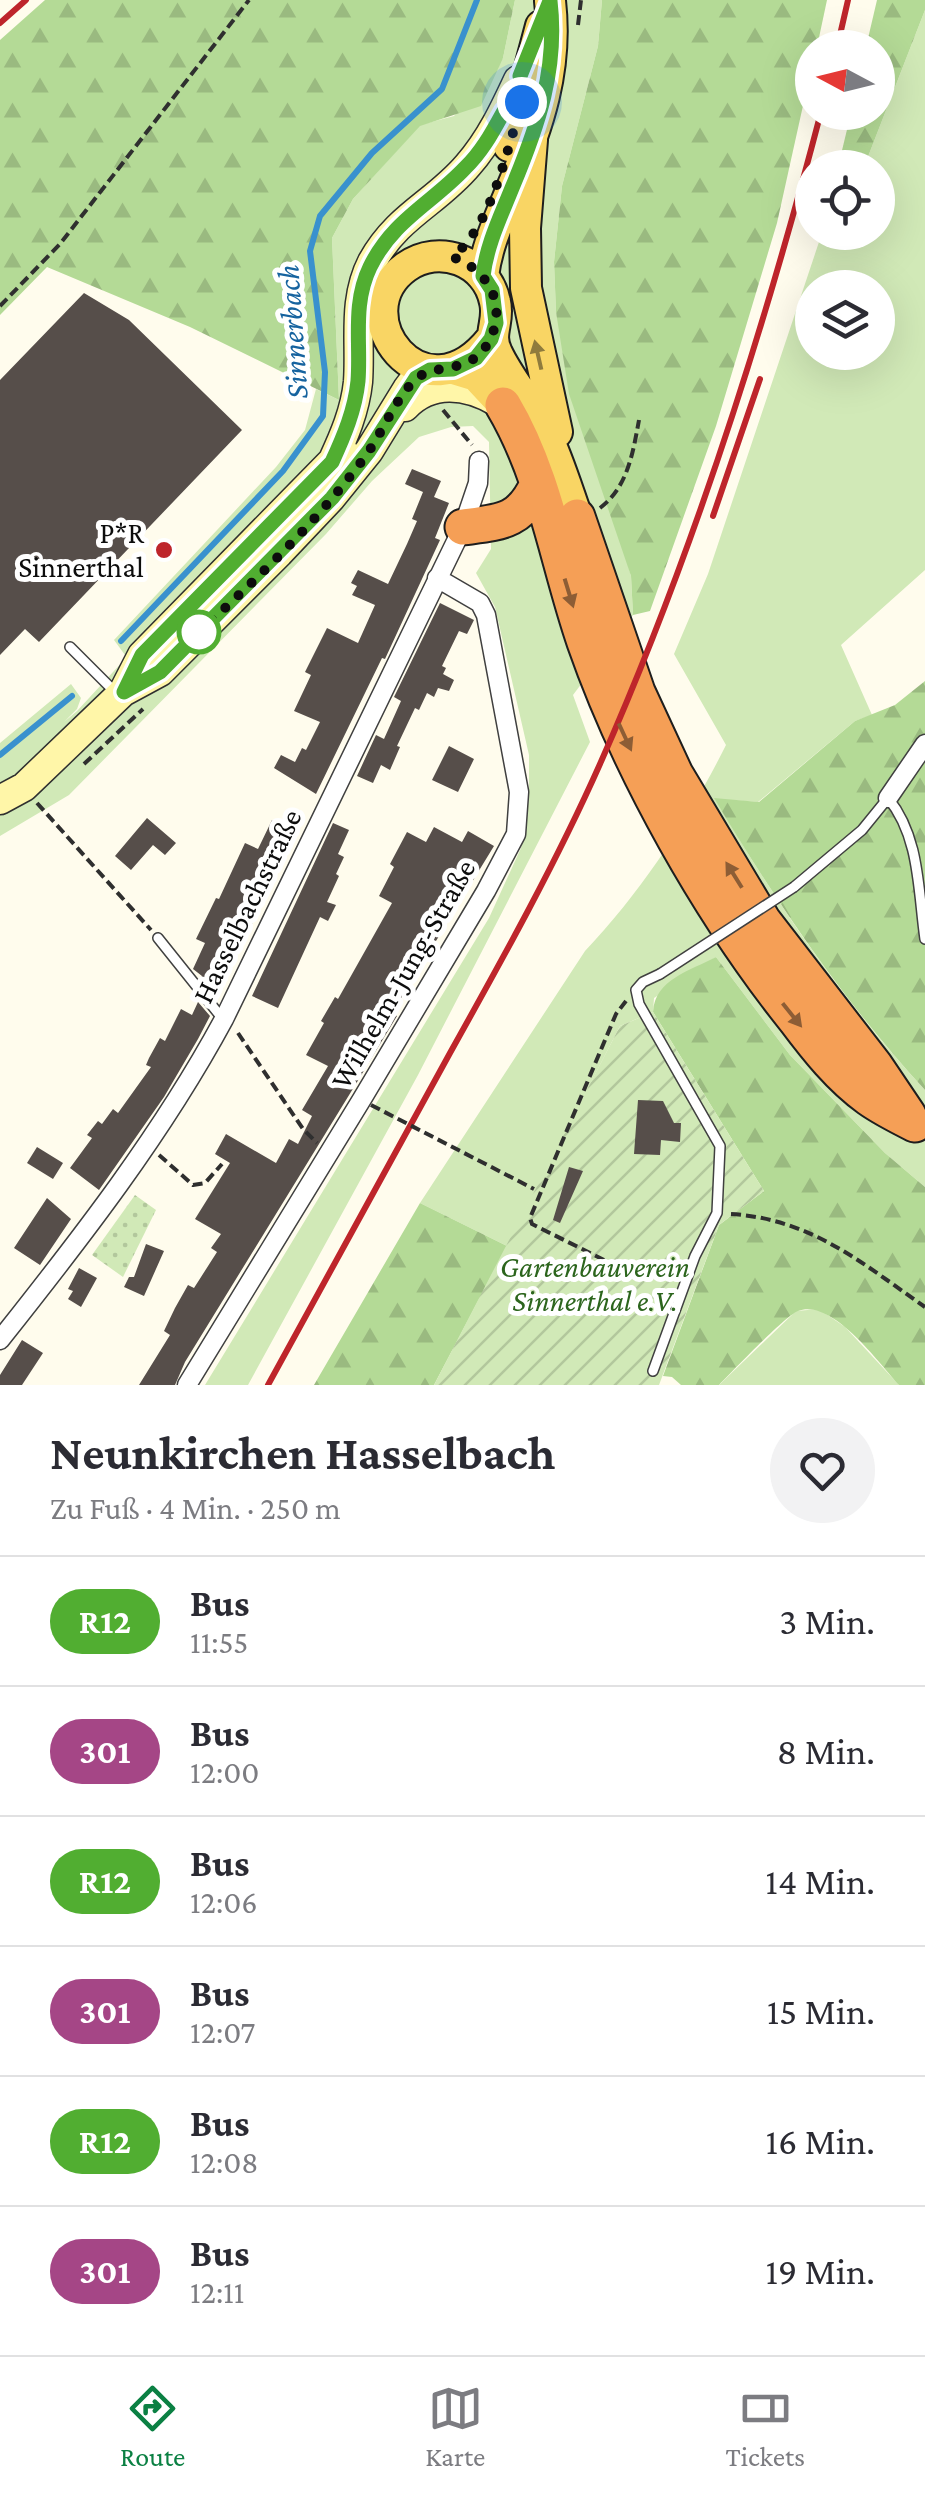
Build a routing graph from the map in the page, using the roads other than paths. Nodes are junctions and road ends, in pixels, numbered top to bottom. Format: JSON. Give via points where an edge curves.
{"nodes":[{"id":1,"x":550,"y":1,"type":"edge"},
{"id":2,"x":536,"y":42,"type":"junction"},
{"id":3,"x":532,"y":140,"type":"junction"},
{"id":4,"x":452,"y":257,"type":"junction"},
{"id":5,"x":483,"y":276,"type":"junction"},
{"id":6,"x":491,"y":339,"type":"junction"},
{"id":7,"x":398,"y":354,"type":"junction"},
{"id":8,"x":441,"y":370,"type":"junction"},
{"id":9,"x":503,"y":405,"type":"junction"},
{"id":10,"x":369,"y":451,"type":"junction"},
{"id":11,"x":332,"y":462,"type":"junction"},
{"id":12,"x":479,"y":462,"type":"road end"},
{"id":13,"x":538,"y":484,"type":"junction"},
{"id":14,"x":511,"y":519,"type":"junction"},
{"id":15,"x":463,"y":528,"type":"junction"},
{"id":16,"x":565,"y":528,"type":"junction"},
{"id":17,"x":437,"y":578,"type":"junction"},
{"id":18,"x":70,"y":648,"type":"dead end"},
{"id":19,"x":121,"y":694,"type":"junction"},
{"id":20,"x":925,"y":744,"type":"edge"},
{"id":21,"x":888,"y":798,"type":"junction"},
{"id":22,"x":0,"y":800,"type":"edge"},
{"id":23,"x":158,"y":938,"type":"road end"},
{"id":24,"x":925,"y":939,"type":"edge"},
{"id":25,"x":224,"y":1020,"type":"junction"},
{"id":26,"x":920,"y":1129,"type":"edge"},
{"id":27,"x":0,"y":1340,"type":"edge"},
{"id":28,"x":652,"y":1371,"type":"dead end"},
{"id":29,"x":187,"y":1385,"type":"edge"}],
"edges":[{"from":1,"to":2,"type":"main road"},
{"from":1,"to":3,"type":"main road","via":[[552,68]]},
{"from":2,"to":4,"type":"main road","via":[[490,200],[466,247]]},
{"from":2,"to":11,"type":"main road","via":[[487,141],[466,168],[404,218],[372,263],[359,305],[356,392]]},
{"from":3,"to":5,"type":"main road","via":[[489,241]]},
{"from":16,"to":3,"type":"main road","one_way":true,"via":[[526,288]]},
{"from":4,"to":5,"type":"main road"},
{"from":4,"to":7,"type":"main road","via":[[416,260],[390,285],[382,321]]},
{"from":5,"to":6,"type":"main road","via":[[496,306]]},
{"from":6,"to":8,"type":"main road","via":[[476,358]]},
{"from":6,"to":16,"type":"main road","via":[[545,432]]},
{"from":7,"to":8,"type":"main road"},
{"from":7,"to":11,"type":"main road","via":[[386,392]]},
{"from":8,"to":9,"type":"main road","via":[[476,376]]},
{"from":8,"to":10,"type":"main road","via":[[416,378]]},
{"from":9,"to":10,"type":"main road","via":[[466,388],[430,390],[408,403]]},
{"from":9,"to":13,"type":"highway"},
{"from":10,"to":19,"type":"main road","via":[[160,672]]},
{"from":11,"to":19,"type":"main road","via":[[142,655]]},
{"from":12,"to":15,"type":"street","name":"Hasselbachstraße"},
{"from":13,"to":14,"type":"highway"},
{"from":13,"to":16,"type":"highway"},
{"from":14,"to":15,"type":"highway"},
{"from":14,"to":16,"type":"highway"},
{"from":15,"to":17,"type":"street","name":"Hasselbachstraße"},
{"from":16,"to":26,"type":"highway","via":[[586,648],[700,883],[813,1042],[868,1097]]},
{"from":17,"to":25,"type":"street","name":"Hasselbachstraße"},
{"from":17,"to":29,"type":"street","name":"Wilhelm-Jung-Straße","via":[[480,604],[486,615],[519,792],[516,834]]},
{"from":18,"to":19,"type":"lane"},
{"from":19,"to":22,"type":"main road","via":[[24,788]]},
{"from":20,"to":21,"type":"street"},
{"from":21,"to":24,"type":"lane","via":[[914,850]]},
{"from":21,"to":28,"type":"lane","bridge":true,"via":[[862,830],[794,887],[636,990],[720,1146],[716,1213]]},
{"from":23,"to":25,"type":"lane"},
{"from":25,"to":27,"type":"street","name":"Hasselbachstraße","via":[[147,1146]]}]}
